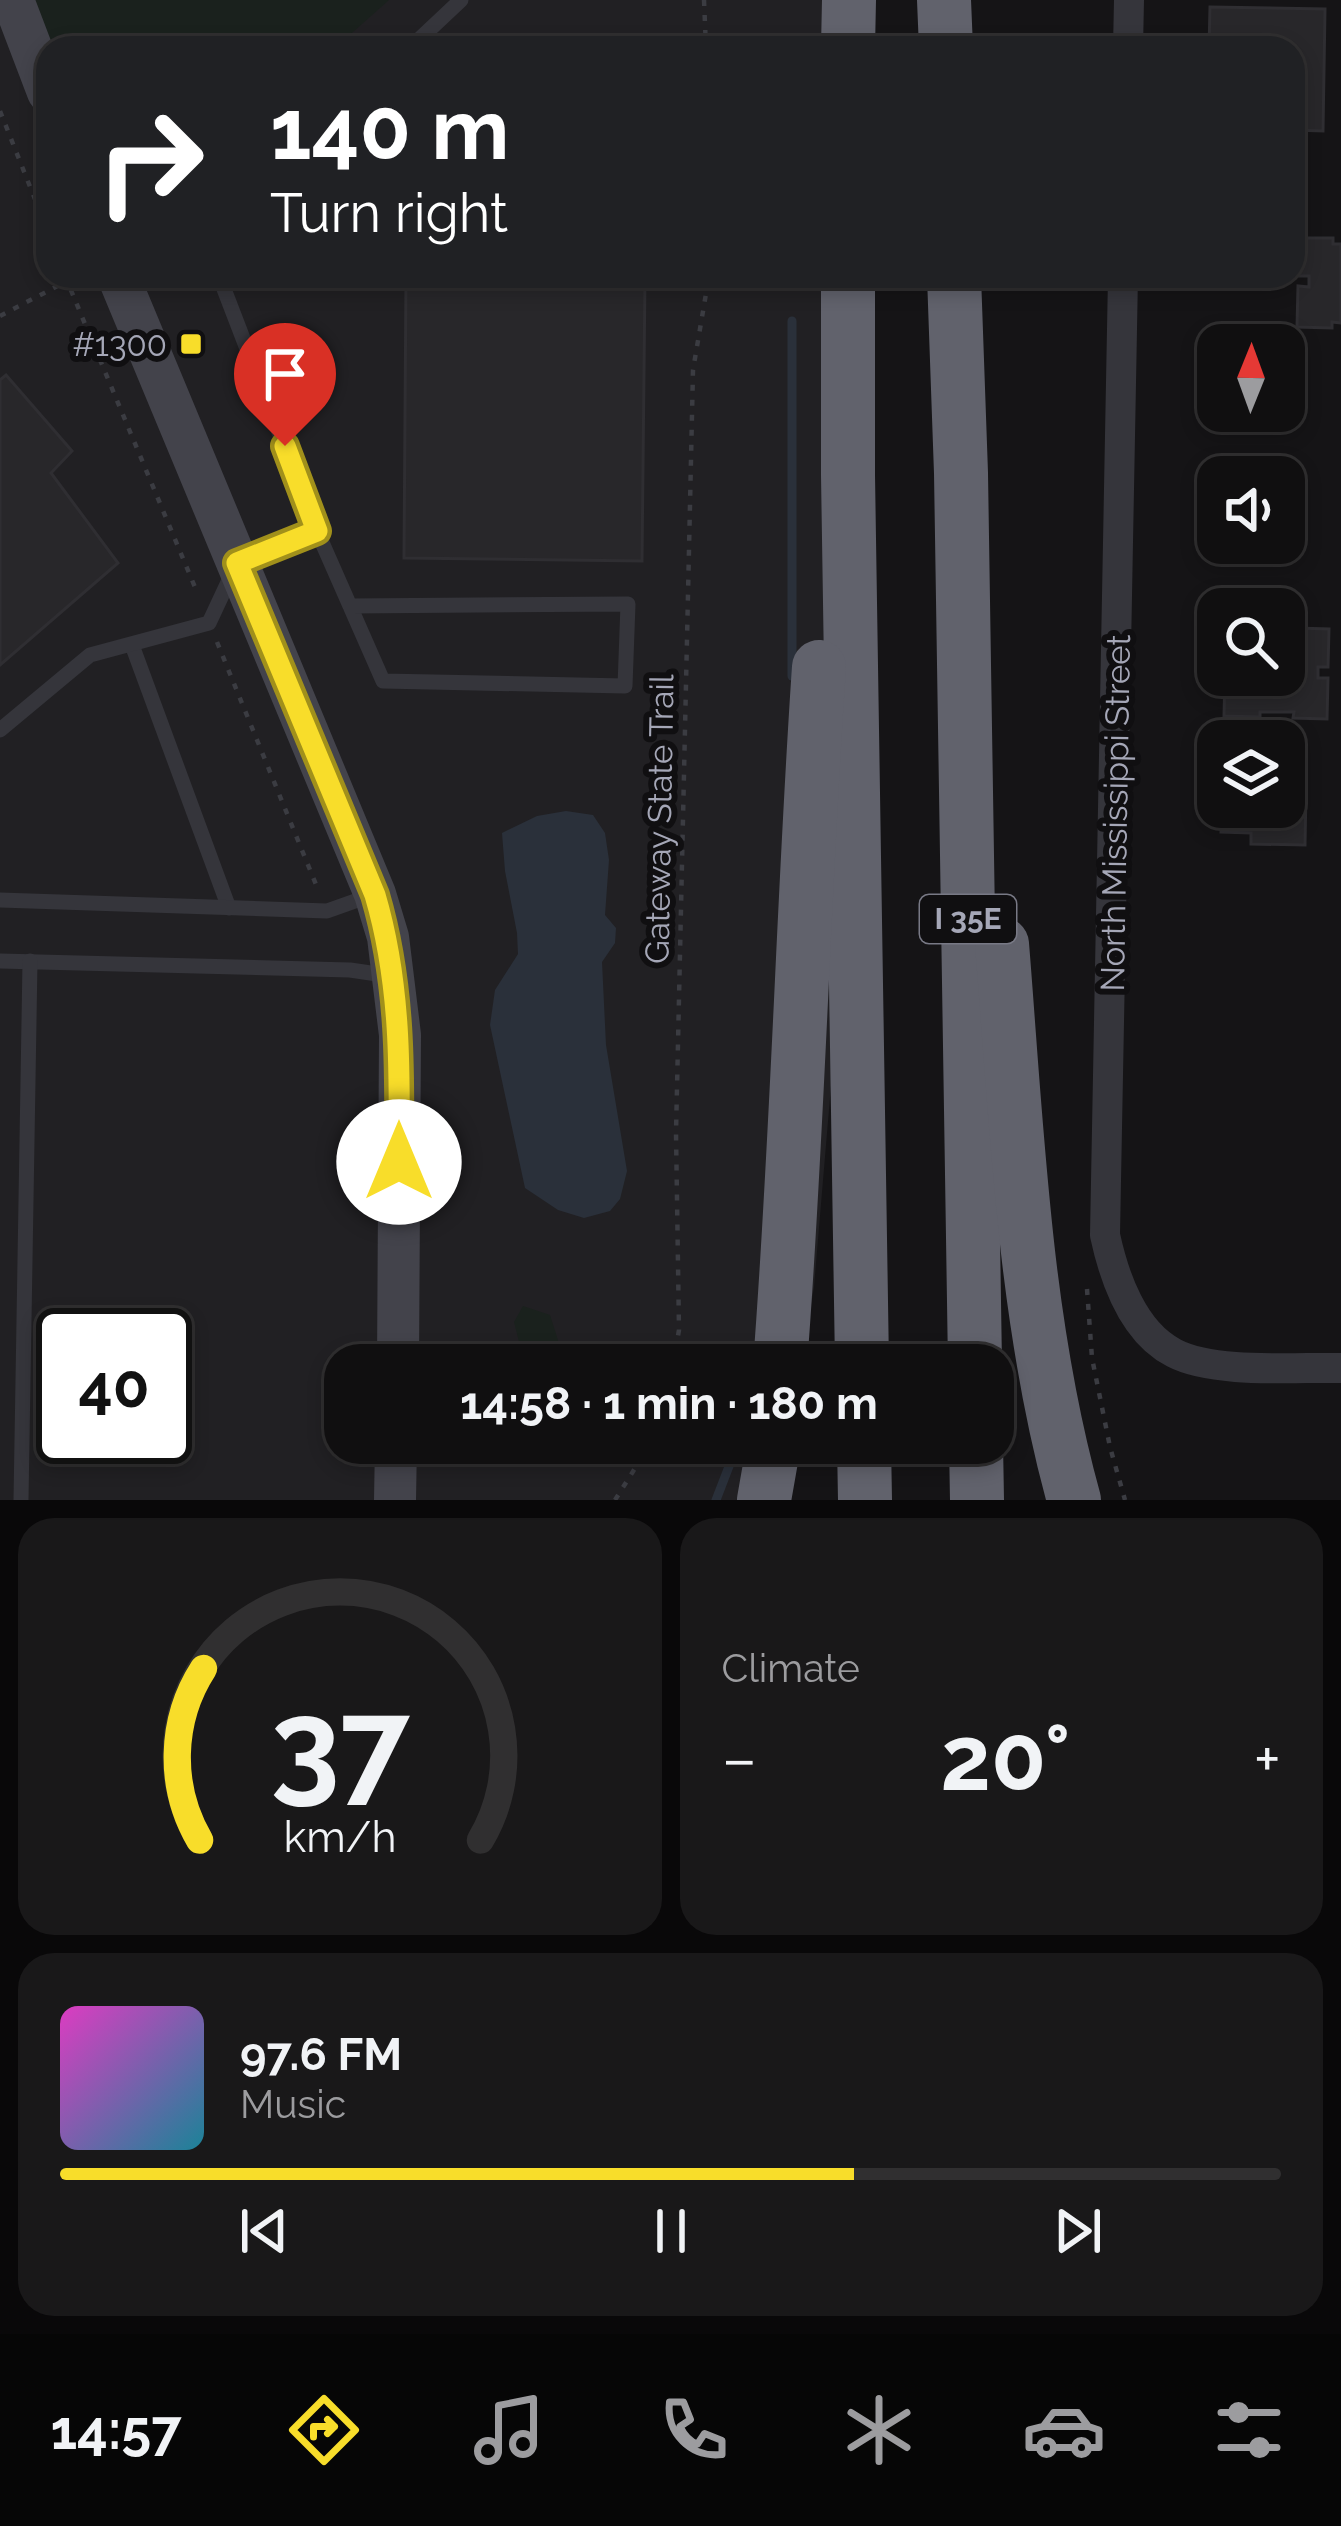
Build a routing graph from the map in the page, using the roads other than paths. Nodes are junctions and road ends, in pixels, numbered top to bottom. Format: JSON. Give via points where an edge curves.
{"nodes":[{"id":1,"x":14,"y":0,"type":"edge"},
{"id":2,"x":461,"y":0,"type":"edge"},
{"id":3,"x":848,"y":0,"type":"edge"},
{"id":4,"x":944,"y":0,"type":"edge"},
{"id":5,"x":1129,"y":0,"type":"edge"},
{"id":6,"x":423,"y":36,"type":"edge"},
{"id":7,"x":848,"y":36,"type":"edge"},
{"id":8,"x":946,"y":36,"type":"edge"},
{"id":9,"x":1128,"y":36,"type":"edge"},
{"id":10,"x":36,"y":60,"type":"edge"},
{"id":11,"x":128,"y":288,"type":"edge"},
{"id":12,"x":224,"y":288,"type":"edge"},
{"id":13,"x":848,"y":288,"type":"edge"},
{"id":14,"x":954,"y":288,"type":"edge"},
{"id":15,"x":1123,"y":288,"type":"edge"},
{"id":16,"x":961,"y":473,"type":"junction"},
{"id":17,"x":848,"y":475,"type":"junction"},
{"id":18,"x":317,"y":531,"type":"junction"},
{"id":19,"x":237,"y":563,"type":"junction"},
{"id":20,"x":350,"y":606,"type":"junction"},
{"id":21,"x":132,"y":645,"type":"junction"},
{"id":22,"x":0,"y":730,"type":"edge"},
{"id":23,"x":375,"y":895,"type":"junction"},
{"id":24,"x":0,"y":901,"type":"edge"},
{"id":25,"x":229,"y":908,"type":"junction"},
{"id":26,"x":0,"y":961,"type":"edge"},
{"id":27,"x":30,"y":961,"type":"junction"},
{"id":28,"x":394,"y":976,"type":"junction"},
{"id":29,"x":398,"y":1344,"type":"edge"},
{"id":30,"x":781,"y":1344,"type":"edge"},
{"id":31,"x":862,"y":1344,"type":"edge"},
{"id":32,"x":975,"y":1344,"type":"edge"},
{"id":33,"x":1341,"y":1368,"type":"edge"},
{"id":34,"x":396,"y":1464,"type":"edge"},
{"id":35,"x":770,"y":1464,"type":"edge"},
{"id":36,"x":865,"y":1464,"type":"edge"},
{"id":37,"x":976,"y":1464,"type":"edge"},
{"id":38,"x":21,"y":1500,"type":"edge"},
{"id":39,"x":395,"y":1500,"type":"edge"},
{"id":40,"x":764,"y":1500,"type":"edge"},
{"id":41,"x":866,"y":1500,"type":"edge"},
{"id":42,"x":977,"y":1500,"type":"edge"},
{"id":43,"x":1074,"y":1500,"type":"edge"}],
"edges":[{"from":1,"to":10,"type":"street"},
{"from":2,"to":6,"type":"lane"},
{"from":3,"to":7,"type":"highway"},
{"from":4,"to":8,"type":"highway"},
{"from":5,"to":9,"type":"street"},
{"from":11,"to":19,"type":"street"},
{"from":12,"to":18,"type":"lane"},
{"from":13,"to":17,"type":"highway"},
{"from":14,"to":16,"type":"highway","number":"I 35E"},
{"from":15,"to":33,"type":"street","name":"North Mississippi Street","via":[[1106,1235],[1138,1318],[1171,1352],[1211,1364]]},
{"from":16,"to":32,"type":"highway","number":"I 35E"},
{"from":16,"to":43,"type":"highway","via":[[982,608],[1025,1226]]},
{"from":17,"to":30,"type":"highway","via":[[822,612]]},
{"from":17,"to":31,"type":"highway"},
{"from":18,"to":19,"type":"lane"},
{"from":18,"to":20,"type":"lane"},
{"from":19,"to":21,"type":"lane","via":[[209,623]]},
{"from":19,"to":23,"type":"street"},
{"from":20,"to":20,"type":"lane","via":[[383,681],[625,686],[628,604]]},
{"from":21,"to":22,"type":"lane","via":[[90,655]]},
{"from":21,"to":25,"type":"lane"},
{"from":23,"to":25,"type":"lane","via":[[327,911]]},
{"from":23,"to":28,"type":"street"},
{"from":24,"to":25,"type":"lane"},
{"from":26,"to":27,"type":"lane"},
{"from":27,"to":28,"type":"lane"},
{"from":27,"to":38,"type":"lane"},
{"from":28,"to":29,"type":"street"},
{"from":34,"to":39,"type":"street"},
{"from":35,"to":40,"type":"highway"},
{"from":36,"to":41,"type":"highway"},
{"from":37,"to":42,"type":"highway"}]}
